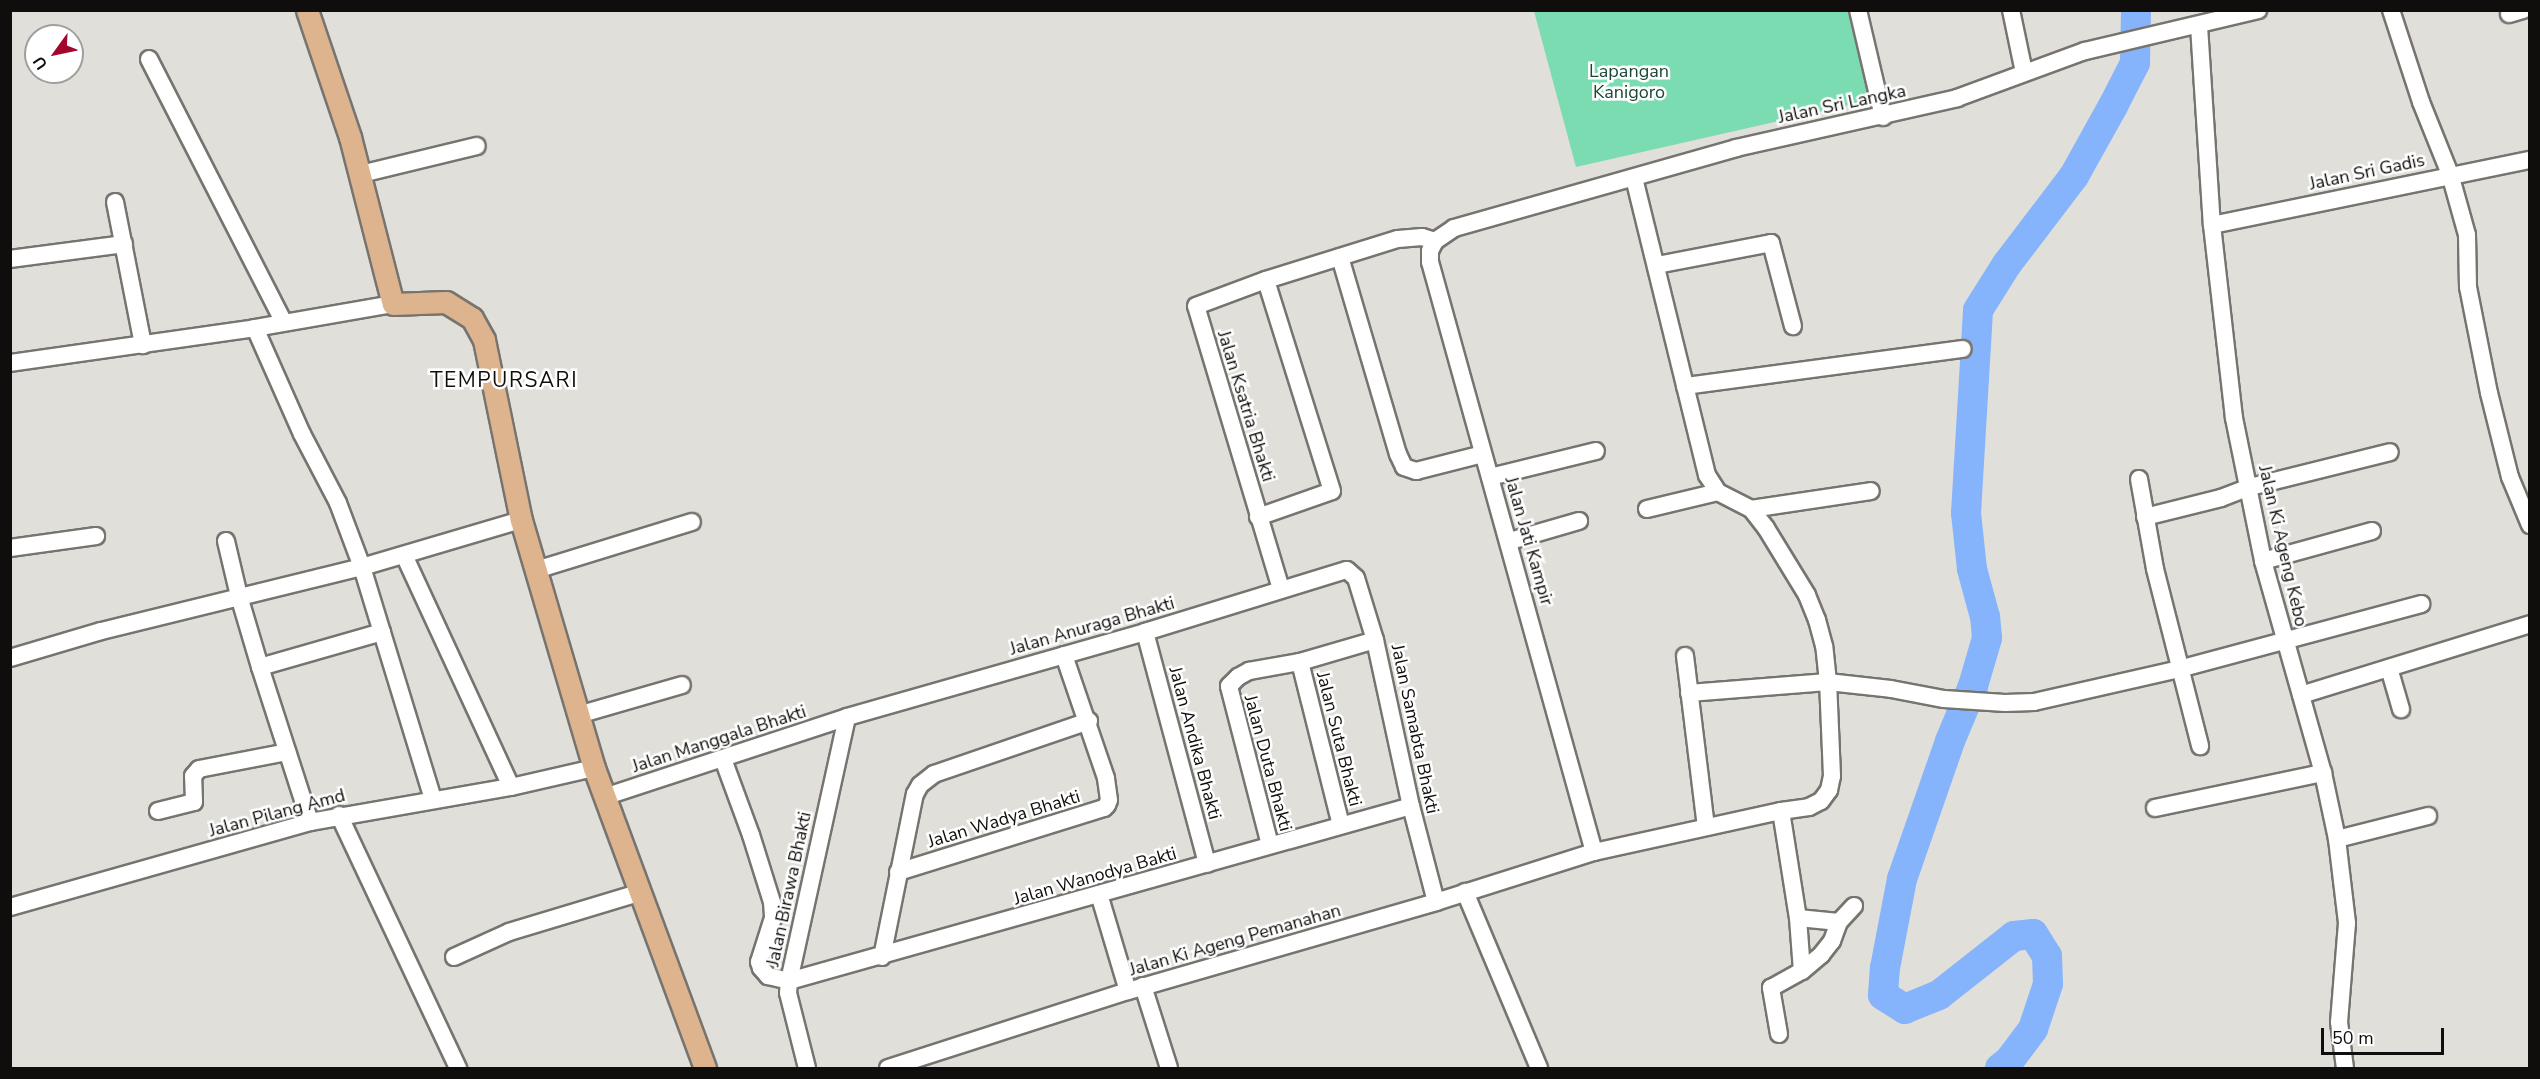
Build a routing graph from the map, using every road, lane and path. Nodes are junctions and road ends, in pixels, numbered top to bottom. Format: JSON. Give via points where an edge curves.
{"nodes":[{"id":1,"x":307,"y":10,"type":"edge"},
{"id":2,"x":1858,"y":10,"type":"edge"},
{"id":3,"x":2011,"y":10,"type":"edge"},
{"id":4,"x":2258,"y":10,"type":"edge"},
{"id":5,"x":2391,"y":10,"type":"edge"},
{"id":6,"x":2199,"y":26,"type":"junction"},
{"id":7,"x":149,"y":59,"type":"dead end"},
{"id":8,"x":2024,"y":72,"type":"junction"},
{"id":9,"x":1883,"y":117,"type":"junction"},
{"id":10,"x":477,"y":146,"type":"dead end"},
{"id":11,"x":2529,"y":160,"type":"edge"},
{"id":12,"x":361,"y":174,"type":"junction"},
{"id":13,"x":2450,"y":174,"type":"junction"},
{"id":14,"x":1634,"y":178,"type":"junction"},
{"id":15,"x":115,"y":202,"type":"dead end"},
{"id":16,"x":2212,"y":225,"type":"junction"},
{"id":17,"x":1435,"y":241,"type":"junction"},
{"id":18,"x":124,"y":244,"type":"junction"},
{"id":19,"x":1340,"y":257,"type":"junction"},
{"id":20,"x":10,"y":259,"type":"edge"},
{"id":21,"x":1657,"y":265,"type":"junction"},
{"id":22,"x":1266,"y":280,"type":"junction"},
{"id":23,"x":393,"y":304,"type":"junction"},
{"id":24,"x":283,"y":321,"type":"junction"},
{"id":25,"x":1793,"y":326,"type":"dead end"},
{"id":26,"x":255,"y":328,"type":"junction"},
{"id":27,"x":143,"y":345,"type":"junction"},
{"id":28,"x":1963,"y":349,"type":"dead end"},
{"id":29,"x":10,"y":363,"type":"edge"},
{"id":30,"x":1685,"y":386,"type":"junction"},
{"id":31,"x":1596,"y":450,"type":"dead end"},
{"id":32,"x":2390,"y":452,"type":"dead end"},
{"id":33,"x":1484,"y":454,"type":"junction"},
{"id":34,"x":1490,"y":477,"type":"junction"},
{"id":35,"x":2139,"y":478,"type":"dead end"},
{"id":36,"x":2250,"y":487,"type":"junction"},
{"id":37,"x":1870,"y":491,"type":"dead end"},
{"id":38,"x":1718,"y":492,"type":"junction"},
{"id":39,"x":1647,"y":509,"type":"dead end"},
{"id":40,"x":1751,"y":509,"type":"junction"},
{"id":41,"x":1258,"y":516,"type":"junction"},
{"id":42,"x":2145,"y":517,"type":"junction"},
{"id":43,"x":521,"y":520,"type":"junction"},
{"id":44,"x":1579,"y":521,"type":"dead end"},
{"id":45,"x":692,"y":522,"type":"dead end"},
{"id":46,"x":2529,"y":525,"type":"edge"},
{"id":47,"x":2372,"y":531,"type":"dead end"},
{"id":48,"x":96,"y":536,"type":"dead end"},
{"id":49,"x":226,"y":541,"type":"dead end"},
{"id":50,"x":1510,"y":542,"type":"junction"},
{"id":51,"x":10,"y":548,"type":"edge"},
{"id":52,"x":404,"y":555,"type":"junction"},
{"id":53,"x":2263,"y":561,"type":"junction"},
{"id":54,"x":362,"y":567,"type":"junction"},
{"id":55,"x":536,"y":570,"type":"junction"},
{"id":56,"x":1347,"y":570,"type":"joint"},
{"id":57,"x":1281,"y":589,"type":"junction"},
{"id":58,"x":238,"y":596,"type":"junction"},
{"id":59,"x":2421,"y":603,"type":"dead end"},
{"id":60,"x":2529,"y":624,"type":"edge"},
{"id":61,"x":382,"y":632,"type":"junction"},
{"id":62,"x":1144,"y":632,"type":"junction"},
{"id":63,"x":1375,"y":640,"type":"junction"},
{"id":64,"x":2284,"y":641,"type":"junction"},
{"id":65,"x":1064,"y":655,"type":"junction"},
{"id":66,"x":1685,"y":656,"type":"dead end"},
{"id":67,"x":10,"y":658,"type":"edge"},
{"id":68,"x":1300,"y":662,"type":"junction"},
{"id":69,"x":260,"y":667,"type":"junction"},
{"id":70,"x":2389,"y":668,"type":"junction"},
{"id":71,"x":2179,"y":669,"type":"junction"},
{"id":72,"x":1828,"y":682,"type":"junction"},
{"id":73,"x":682,"y":686,"type":"dead end"},
{"id":74,"x":1689,"y":693,"type":"junction"},
{"id":75,"x":2301,"y":694,"type":"junction"},
{"id":76,"x":2401,"y":709,"type":"dead end"},
{"id":77,"x":578,"y":715,"type":"junction"},
{"id":78,"x":847,"y":717,"type":"junction"},
{"id":79,"x":1089,"y":721,"type":"junction"},
{"id":80,"x":2200,"y":746,"type":"dead end"},
{"id":81,"x":287,"y":752,"type":"junction"},
{"id":82,"x":723,"y":759,"type":"junction"},
{"id":83,"x":594,"y":768,"type":"junction"},
{"id":84,"x":2323,"y":773,"type":"junction"},
{"id":85,"x":511,"y":787,"type":"junction"},
{"id":86,"x":604,"y":797,"type":"junction"},
{"id":87,"x":433,"y":799,"type":"junction"},
{"id":88,"x":1411,"y":806,"type":"junction"},
{"id":89,"x":2155,"y":808,"type":"dead end"},
{"id":90,"x":158,"y":811,"type":"dead end"},
{"id":91,"x":1781,"y":811,"type":"junction"},
{"id":92,"x":339,"y":815,"type":"junction"},
{"id":93,"x":2428,"y":816,"type":"dead end"},
{"id":94,"x":310,"y":822,"type":"junction"},
{"id":95,"x":1341,"y":825,"type":"junction"},
{"id":96,"x":1706,"y":827,"type":"junction"},
{"id":97,"x":2337,"y":839,"type":"junction"},
{"id":98,"x":1270,"y":845,"type":"junction"},
{"id":99,"x":1594,"y":852,"type":"junction"},
{"id":100,"x":1207,"y":864,"type":"junction"},
{"id":101,"x":898,"y":872,"type":"junction"},
{"id":102,"x":1465,"y":892,"type":"junction"},
{"id":103,"x":638,"y":893,"type":"junction"},
{"id":104,"x":1099,"y":894,"type":"junction"},
{"id":105,"x":1436,"y":902,"type":"junction"},
{"id":106,"x":1854,"y":906,"type":"dead end"},
{"id":107,"x":10,"y":908,"type":"edge"},
{"id":108,"x":1798,"y":918,"type":"junction"},
{"id":109,"x":1839,"y":922,"type":"junction"},
{"id":110,"x":454,"y":957,"type":"dead end"},
{"id":111,"x":882,"y":957,"type":"junction"},
{"id":112,"x":1802,"y":971,"type":"junction"},
{"id":113,"x":789,"y":981,"type":"junction"},
{"id":114,"x":1136,"y":989,"type":"junction"},
{"id":115,"x":1779,"y":1034,"type":"dead end"},
{"id":116,"x":911,"y":1065,"type":"edge"},
{"id":117,"x":458,"y":1068,"type":"edge"},
{"id":118,"x":705,"y":1068,"type":"edge"},
{"id":119,"x":807,"y":1068,"type":"edge"},
{"id":120,"x":888,"y":1068,"type":"edge"},
{"id":121,"x":1169,"y":1068,"type":"edge"},
{"id":122,"x":1539,"y":1068,"type":"edge"},
{"id":123,"x":2345,"y":1068,"type":"edge"}],
"edges":[{"from":1,"to":12,"type":"main road"},
{"from":2,"to":9,"type":"street"},
{"from":3,"to":8,"type":"street"},
{"from":4,"to":6,"type":"street","name":"Jalan Sri Langka"},
{"from":5,"to":13,"type":"street"},
{"from":6,"to":8,"type":"street","name":"Jalan Sri Langka","via":[[2085,51]]},
{"from":6,"to":16,"type":"street","name":"Jalan Ki Ageng Kebo"},
{"from":7,"to":24,"type":"street"},
{"from":8,"to":9,"type":"street","name":"Jalan Sri Langka","via":[[1957,98]]},
{"from":9,"to":14,"type":"street","name":"Jalan Sri Langka","via":[[1746,145]]},
{"from":10,"to":12,"type":"street"},
{"from":11,"to":13,"type":"street","name":"Jalan Sri Gadis"},
{"from":12,"to":23,"type":"main road"},
{"from":13,"to":16,"type":"street","name":"Jalan Sri Gadis"},
{"from":13,"to":46,"type":"street","via":[[2467,235],[2468,287],[2489,393],[2510,477]]},
{"from":14,"to":17,"type":"street","name":"Jalan Sri Langka","via":[[1454,228]]},
{"from":14,"to":21,"type":"street"},
{"from":15,"to":18,"type":"street"},
{"from":16,"to":36,"type":"street","name":"Jalan Ki Ageng Kebo","via":[[2234,418]]},
{"from":17,"to":19,"type":"street","name":"Jalan Ksatria Bhakti","via":[[1411,237]]},
{"from":17,"to":33,"type":"street","name":"Jalan Jati Kampir","via":[[1430,262]]},
{"from":18,"to":20,"type":"street"},
{"from":18,"to":27,"type":"street"},
{"from":19,"to":22,"type":"street","name":"Jalan Ksatria Bhakti"},
{"from":19,"to":33,"type":"street","via":[[1404,467],[1416,471]]},
{"from":21,"to":25,"type":"street","via":[[1771,243]]},
{"from":21,"to":30,"type":"street"},
{"from":22,"to":41,"type":"street","name":"Jalan Ksatria Bhakti","via":[[1196,306]]},
{"from":22,"to":41,"type":"street","via":[[1332,487],[1330,494]]},
{"from":23,"to":24,"type":"street"},
{"from":23,"to":43,"type":"main road","via":[[446,302],[477,324],[487,350]]},
{"from":24,"to":26,"type":"street"},
{"from":26,"to":27,"type":"street"},
{"from":26,"to":54,"type":"street","via":[[338,503]]},
{"from":27,"to":29,"type":"street"},
{"from":28,"to":30,"type":"street"},
{"from":30,"to":38,"type":"street","via":[[1702,462]]},
{"from":31,"to":34,"type":"street"},
{"from":32,"to":36,"type":"street"},
{"from":33,"to":34,"type":"street","name":"Jalan Jati Kampir"},
{"from":34,"to":50,"type":"street","name":"Jalan Jati Kampir"},
{"from":35,"to":42,"type":"street"},
{"from":36,"to":42,"type":"street"},
{"from":36,"to":53,"type":"street","name":"Jalan Ki Ageng Kebo"},
{"from":37,"to":40,"type":"street"},
{"from":38,"to":39,"type":"street"},
{"from":38,"to":40,"type":"street"},
{"from":40,"to":72,"type":"street","via":[[1808,595],[1824,646]]},
{"from":41,"to":57,"type":"street","name":"Jalan Ksatria Bhakti"},
{"from":42,"to":71,"type":"street"},
{"from":43,"to":52,"type":"street"},
{"from":43,"to":55,"type":"main road"},
{"from":44,"to":50,"type":"street"},
{"from":45,"to":55,"type":"street"},
{"from":47,"to":53,"type":"street"},
{"from":48,"to":51,"type":"street"},
{"from":49,"to":58,"type":"street"},
{"from":50,"to":99,"type":"street","name":"Jalan Jati Kampir"},
{"from":52,"to":54,"type":"street"},
{"from":52,"to":85,"type":"street"},
{"from":53,"to":64,"type":"street","name":"Jalan Ki Ageng Kebo"},
{"from":54,"to":58,"type":"street"},
{"from":54,"to":61,"type":"street"},
{"from":55,"to":77,"type":"main road"},
{"from":56,"to":57,"type":"street","name":"Jalan Anuraga Bhakti"},
{"from":56,"to":63,"type":"street","name":"Jalan Samabta Bhakti","via":[[1356,578]]},
{"from":57,"to":62,"type":"street","name":"Jalan Anuraga Bhakti"},
{"from":58,"to":67,"type":"street"},
{"from":58,"to":69,"type":"street"},
{"from":59,"to":64,"type":"street"},
{"from":60,"to":70,"type":"street"},
{"from":61,"to":69,"type":"street"},
{"from":61,"to":87,"type":"street"},
{"from":62,"to":65,"type":"street","name":"Jalan Anuraga Bhakti"},
{"from":62,"to":100,"type":"street","name":"Jalan Andika Bhakti"},
{"from":63,"to":68,"type":"street"},
{"from":63,"to":88,"type":"street","name":"Jalan Samabta Bhakti"},
{"from":64,"to":71,"type":"street"},
{"from":64,"to":75,"type":"street","name":"Jalan Ki Ageng Kebo"},
{"from":65,"to":78,"type":"street","name":"Jalan Anuraga Bhakti"},
{"from":65,"to":79,"type":"street","name":"Jalan Wadya Bhakti"},
{"from":66,"to":74,"type":"street"},
{"from":68,"to":95,"type":"street","name":"Jalan Suta Bhakti"},
{"from":68,"to":98,"type":"street","name":"Jalan Duta Bhakti","via":[[1243,673],[1232,682],[1229,691]]},
{"from":69,"to":81,"type":"street"},
{"from":70,"to":75,"type":"street"},
{"from":70,"to":76,"type":"street"},
{"from":71,"to":72,"type":"street","via":[[2034,702],[1983,703]]},
{"from":71,"to":80,"type":"street"},
{"from":72,"to":74,"type":"street"},
{"from":72,"to":91,"type":"street","name":"Jalan Ki Ageng Pemanahan","via":[[1832,776],[1829,790],[1821,801],[1809,807]]},
{"from":73,"to":77,"type":"street"},
{"from":74,"to":96,"type":"street"},
{"from":75,"to":84,"type":"street","name":"Jalan Ki Ageng Kebo"},
{"from":77,"to":83,"type":"main road"},
{"from":78,"to":82,"type":"street","name":"Jalan Manggala Bhakti"},
{"from":78,"to":113,"type":"street","name":"Jalan Birawa Bhakti"},
{"from":79,"to":101,"type":"street","name":"Jalan Wadya Bhakti","via":[[926,779],[915,794]]},
{"from":79,"to":101,"type":"street","name":"Jalan Wadya Bhakti","via":[[1108,791],[1109,800],[1104,808]]},
{"from":81,"to":90,"type":"street","via":[[199,769],[193,776],[194,802]]},
{"from":81,"to":94,"type":"street"},
{"from":82,"to":86,"type":"street","name":"Jalan Manggala Bhakti"},
{"from":82,"to":113,"type":"street","via":[[772,902],[773,918],[759,962],[768,976]]},
{"from":83,"to":85,"type":"street","name":"Jalan Pilang Amd"},
{"from":83,"to":86,"type":"main road"},
{"from":84,"to":89,"type":"street"},
{"from":84,"to":97,"type":"street","name":"Jalan Ki Ageng Kebo"},
{"from":85,"to":87,"type":"street","name":"Jalan Pilang Amd"},
{"from":86,"to":103,"type":"main road"},
{"from":87,"to":92,"type":"street","name":"Jalan Pilang Amd"},
{"from":88,"to":95,"type":"street","name":"Jalan Wanodya Bakti"},
{"from":88,"to":105,"type":"street","name":"Jalan Samabta Bhakti"},
{"from":91,"to":96,"type":"street","name":"Jalan Ki Ageng Pemanahan"},
{"from":91,"to":108,"type":"street"},
{"from":92,"to":94,"type":"street","name":"Jalan Pilang Amd"},
{"from":92,"to":117,"type":"street"},
{"from":93,"to":97,"type":"street"},
{"from":94,"to":107,"type":"street","name":"Jalan Pilang Amd"},
{"from":95,"to":98,"type":"street","name":"Jalan Wanodya Bakti"},
{"from":96,"to":99,"type":"street","name":"Jalan Ki Ageng Pemanahan"},
{"from":97,"to":123,"type":"street","name":"Jalan Ki Ageng Kebo","via":[[2347,923],[2339,1022]]},
{"from":98,"to":100,"type":"street","name":"Jalan Wanodya Bakti"},
{"from":99,"to":102,"type":"street","name":"Jalan Ki Ageng Pemanahan"},
{"from":100,"to":104,"type":"street","name":"Jalan Wanodya Bakti"},
{"from":101,"to":111,"type":"street","name":"Jalan Wadya Bhakti"},
{"from":102,"to":105,"type":"street","name":"Jalan Ki Ageng Pemanahan"},
{"from":102,"to":122,"type":"street"},
{"from":103,"to":110,"type":"street","via":[[509,932]]},
{"from":103,"to":118,"type":"main road"},
{"from":104,"to":111,"type":"street","name":"Jalan Wanodya Bakti"},
{"from":104,"to":114,"type":"street"},
{"from":105,"to":114,"type":"street","name":"Jalan Ki Ageng Pemanahan"},
{"from":106,"to":109,"type":"street"},
{"from":108,"to":109,"type":"street"},
{"from":108,"to":112,"type":"street"},
{"from":109,"to":112,"type":"street","via":[[1828,947]]},
{"from":111,"to":113,"type":"street","name":"Jalan Wanodya Bakti"},
{"from":112,"to":115,"type":"street","via":[[1771,988]]},
{"from":113,"to":119,"type":"street","name":"Jalan Birawa Bhakti","via":[[788,993]]},
{"from":114,"to":116,"type":"street","name":"Jalan Ki Ageng Pemanahan"},
{"from":114,"to":121,"type":"street"},
{"from":116,"to":120,"type":"street","name":"Jalan Ki Ageng Pemanahan"}]}
